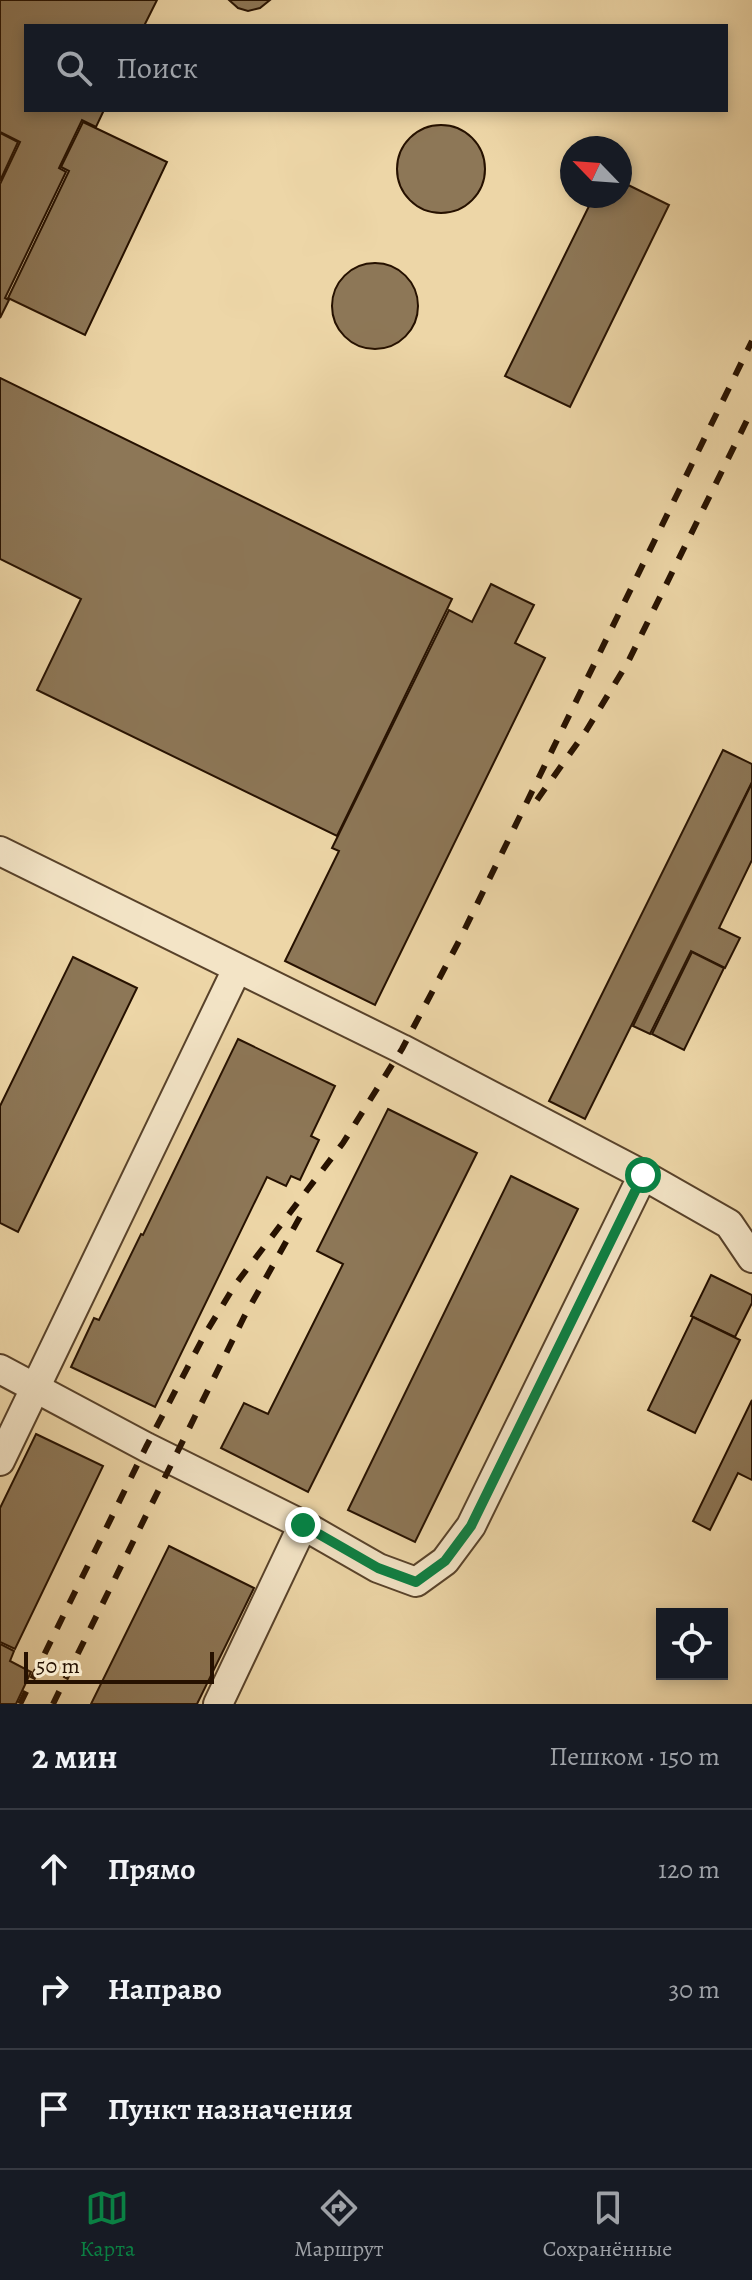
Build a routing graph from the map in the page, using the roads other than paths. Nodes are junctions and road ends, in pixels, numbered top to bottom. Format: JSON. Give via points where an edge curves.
{"nodes":[{"id":1,"x":0,"y":851,"type":"edge"},
{"id":2,"x":237,"y":969,"type":"junction"},
{"id":3,"x":643,"y":1175,"type":"junction"},
{"id":4,"x":752,"y":1258,"type":"edge"},
{"id":5,"x":0,"y":1369,"type":"edge"},
{"id":6,"x":37,"y":1387,"type":"junction"},
{"id":7,"x":0,"y":1461,"type":"edge"},
{"id":8,"x":303,"y":1525,"type":"junction"},
{"id":9,"x":218,"y":1704,"type":"edge"}],
"edges":[{"from":1,"to":2,"type":"lane"},
{"from":2,"to":3,"type":"lane"},
{"from":2,"to":6,"type":"lane"},
{"from":3,"to":4,"type":"lane","via":[[729,1224]]},
{"from":3,"to":8,"type":"lane","via":[[471,1526],[445,1561],[416,1582],[378,1568]]},
{"from":5,"to":6,"type":"lane"},
{"from":6,"to":7,"type":"lane"},
{"from":6,"to":8,"type":"lane"},
{"from":8,"to":9,"type":"lane"}]}
